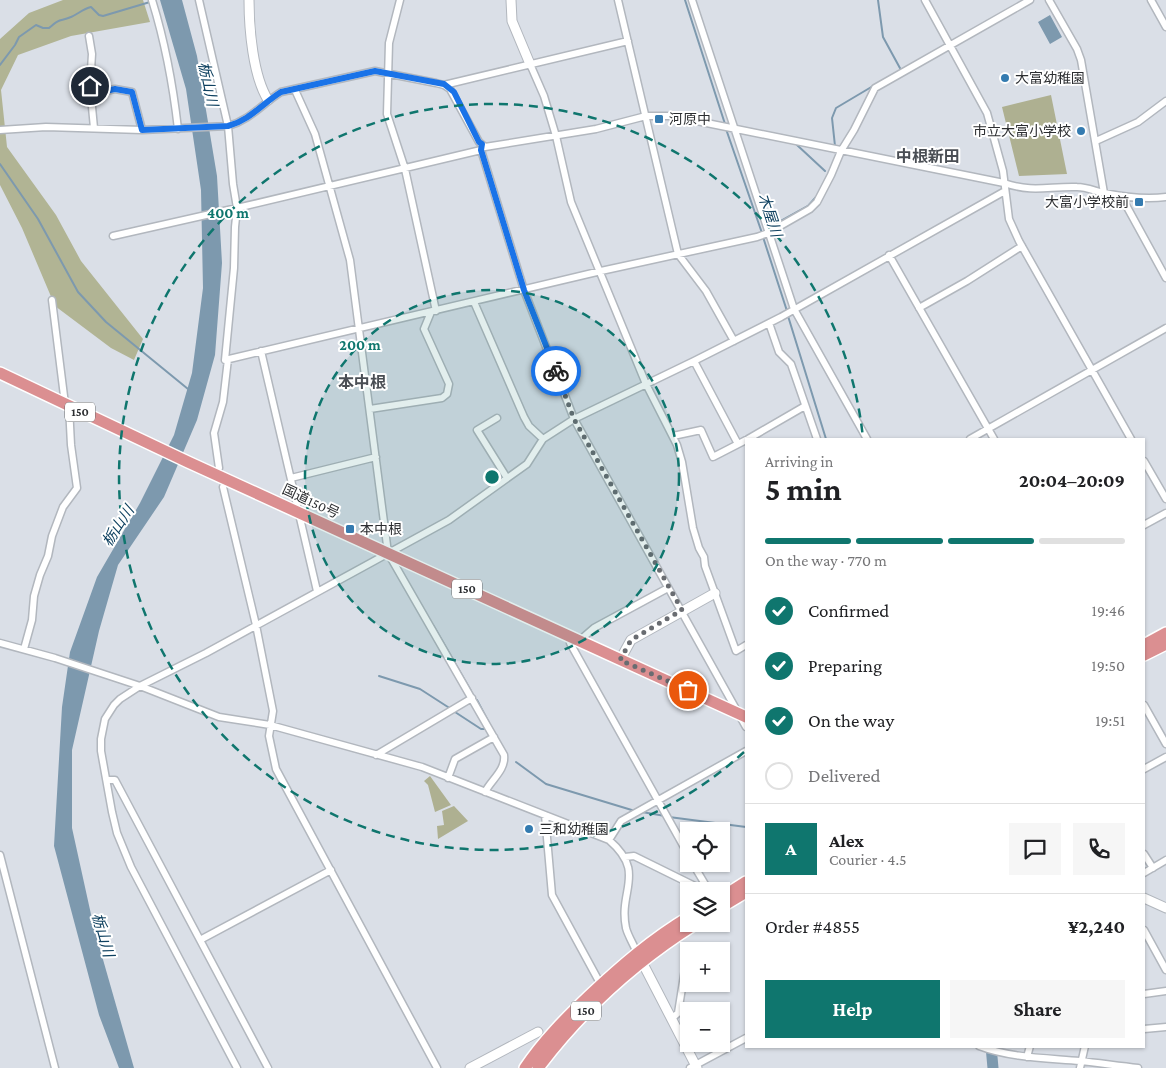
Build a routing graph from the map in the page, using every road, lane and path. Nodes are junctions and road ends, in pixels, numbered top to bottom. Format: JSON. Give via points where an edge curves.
{"nodes":[{"id":1,"x":152,"y":0,"type":"edge"},
{"id":2,"x":199,"y":0,"type":"edge"},
{"id":3,"x":249,"y":0,"type":"edge"},
{"id":4,"x":400,"y":0,"type":"edge"},
{"id":5,"x":511,"y":0,"type":"edge"},
{"id":6,"x":618,"y":0,"type":"edge"},
{"id":7,"x":692,"y":0,"type":"edge"},
{"id":8,"x":925,"y":0,"type":"edge"},
{"id":9,"x":1030,"y":0,"type":"edge"},
{"id":10,"x":1050,"y":0,"type":"edge"},
{"id":11,"x":1151,"y":0,"type":"edge"},
{"id":12,"x":1166,"y":27,"type":"edge"},
{"id":13,"x":89,"y":36,"type":"dead end"},
{"id":14,"x":628,"y":41,"type":"junction"},
{"id":15,"x":950,"y":45,"type":"junction"},
{"id":16,"x":530,"y":64,"type":"junction"},
{"id":17,"x":388,"y":73,"type":"junction"},
{"id":18,"x":444,"y":84,"type":"junction"},
{"id":19,"x":295,"y":90,"type":"junction"},
{"id":20,"x":91,"y":94,"type":"junction"},
{"id":21,"x":268,"y":100,"type":"junction"},
{"id":22,"x":1166,"y":101,"type":"edge"},
{"id":23,"x":646,"y":116,"type":"junction"},
{"id":24,"x":226,"y":126,"type":"junction"},
{"id":25,"x":94,"y":128,"type":"junction"},
{"id":26,"x":180,"y":129,"type":"junction"},
{"id":27,"x":0,"y":130,"type":"edge"},
{"id":28,"x":142,"y":130,"type":"junction"},
{"id":29,"x":734,"y":130,"type":"junction"},
{"id":30,"x":556,"y":136,"type":"junction"},
{"id":31,"x":1096,"y":141,"type":"junction"},
{"id":32,"x":481,"y":147,"type":"junction"},
{"id":33,"x":840,"y":151,"type":"junction"},
{"id":34,"x":404,"y":169,"type":"junction"},
{"id":35,"x":1004,"y":183,"type":"junction"},
{"id":36,"x":330,"y":186,"type":"junction"},
{"id":37,"x":1005,"y":191,"type":"junction"},
{"id":38,"x":1104,"y":193,"type":"junction"},
{"id":39,"x":1121,"y":196,"type":"junction"},
{"id":40,"x":1166,"y":197,"type":"edge"},
{"id":41,"x":235,"y":209,"type":"junction"},
{"id":42,"x":768,"y":233,"type":"junction"},
{"id":43,"x":113,"y":236,"type":"dead end"},
{"id":44,"x":1022,"y":246,"type":"junction"},
{"id":45,"x":678,"y":254,"type":"junction"},
{"id":46,"x":889,"y":255,"type":"junction"},
{"id":47,"x":601,"y":272,"type":"junction"},
{"id":48,"x":1166,"y":278,"type":"edge"},
{"id":49,"x":524,"y":290,"type":"junction"},
{"id":50,"x":52,"y":300,"type":"dead end"},
{"id":51,"x":474,"y":302,"type":"junction"},
{"id":52,"x":918,"y":308,"type":"junction"},
{"id":53,"x":794,"y":309,"type":"junction"},
{"id":54,"x":434,"y":312,"type":"junction"},
{"id":55,"x":769,"y":323,"type":"junction"},
{"id":56,"x":360,"y":328,"type":"junction"},
{"id":57,"x":1166,"y":328,"type":"edge"},
{"id":58,"x":734,"y":341,"type":"junction"},
{"id":59,"x":261,"y":351,"type":"junction"},
{"id":60,"x":228,"y":359,"type":"junction"},
{"id":61,"x":694,"y":361,"type":"junction"},
{"id":62,"x":1091,"y":370,"type":"junction"},
{"id":63,"x":0,"y":373,"type":"edge"},
{"id":64,"x":646,"y":384,"type":"junction"},
{"id":65,"x":67,"y":405,"type":"junction"},
{"id":66,"x":805,"y":406,"type":"junction"},
{"id":67,"x":370,"y":409,"type":"junction"},
{"id":68,"x":497,"y":418,"type":"dead end"},
{"id":69,"x":574,"y":419,"type":"junction"},
{"id":70,"x":988,"y":428,"type":"junction"},
{"id":71,"x":673,"y":436,"type":"junction"},
{"id":72,"x":749,"y":438,"type":"edge"},
{"id":73,"x":817,"y":438,"type":"edge"},
{"id":74,"x":866,"y":438,"type":"edge"},
{"id":75,"x":972,"y":438,"type":"edge"},
{"id":76,"x":993,"y":438,"type":"edge"},
{"id":77,"x":1130,"y":438,"type":"edge"},
{"id":78,"x":543,"y":439,"type":"junction"},
{"id":79,"x":745,"y":440,"type":"edge"},
{"id":80,"x":738,"y":444,"type":"junction"},
{"id":81,"x":376,"y":457,"type":"junction"},
{"id":82,"x":1145,"y":463,"type":"edge"},
{"id":83,"x":219,"y":468,"type":"dead end"},
{"id":84,"x":291,"y":478,"type":"junction"},
{"id":85,"x":507,"y":478,"type":"junction"},
{"id":86,"x":223,"y":487,"type":"dead end"},
{"id":87,"x":1166,"y":499,"type":"edge"},
{"id":88,"x":299,"y":512,"type":"junction"},
{"id":89,"x":1166,"y":513,"type":"edge"},
{"id":90,"x":1145,"y":524,"type":"edge"},
{"id":91,"x":388,"y":553,"type":"junction"},
{"id":92,"x":668,"y":588,"type":"junction"},
{"id":93,"x":317,"y":591,"type":"junction"},
{"id":94,"x":715,"y":593,"type":"junction"},
{"id":95,"x":682,"y":610,"type":"junction"},
{"id":96,"x":256,"y":625,"type":"junction"},
{"id":97,"x":1166,"y":633,"type":"edge"},
{"id":98,"x":575,"y":639,"type":"junction"},
{"id":99,"x":0,"y":642,"type":"edge"},
{"id":100,"x":1145,"y":644,"type":"edge"},
{"id":101,"x":1166,"y":644,"type":"edge"},
{"id":102,"x":745,"y":646,"type":"edge"},
{"id":103,"x":24,"y":649,"type":"junction"},
{"id":104,"x":1145,"y":654,"type":"edge"},
{"id":105,"x":620,"y":660,"type":"junction"},
{"id":106,"x":140,"y":686,"type":"junction"},
{"id":107,"x":472,"y":698,"type":"junction"},
{"id":108,"x":1145,"y":707,"type":"edge"},
{"id":109,"x":742,"y":715,"type":"edge"},
{"id":110,"x":270,"y":726,"type":"junction"},
{"id":111,"x":494,"y":737,"type":"junction"},
{"id":112,"x":1166,"y":744,"type":"edge"},
{"id":113,"x":745,"y":752,"type":"edge"},
{"id":114,"x":376,"y":755,"type":"junction"},
{"id":115,"x":1166,"y":757,"type":"edge"},
{"id":116,"x":1145,"y":768,"type":"edge"},
{"id":117,"x":448,"y":778,"type":"junction"},
{"id":118,"x":106,"y":780,"type":"junction"},
{"id":119,"x":486,"y":792,"type":"junction"},
{"id":120,"x":658,"y":800,"type":"junction"},
{"id":121,"x":545,"y":816,"type":"junction"},
{"id":122,"x":609,"y":840,"type":"junction"},
{"id":123,"x":680,"y":840,"type":"edge"},
{"id":124,"x":0,"y":855,"type":"edge"},
{"id":125,"x":1145,"y":856,"type":"edge"},
{"id":126,"x":625,"y":857,"type":"junction"},
{"id":127,"x":1166,"y":860,"type":"edge"},
{"id":128,"x":1153,"y":868,"type":"junction"},
{"id":129,"x":331,"y":870,"type":"junction"},
{"id":130,"x":1145,"y":872,"type":"edge"},
{"id":131,"x":687,"y":882,"type":"edge"},
{"id":132,"x":745,"y":883,"type":"edge"},
{"id":133,"x":730,"y":892,"type":"edge"},
{"id":134,"x":745,"y":893,"type":"edge"},
{"id":135,"x":1145,"y":898,"type":"edge"},
{"id":136,"x":730,"y":902,"type":"edge"},
{"id":137,"x":1166,"y":908,"type":"edge"},
{"id":138,"x":680,"y":922,"type":"edge"},
{"id":139,"x":683,"y":932,"type":"edge"},
{"id":140,"x":1145,"y":932,"type":"edge"},
{"id":141,"x":200,"y":940,"type":"junction"},
{"id":142,"x":640,"y":957,"type":"junction"},
{"id":143,"x":1164,"y":961,"type":"edge"},
{"id":144,"x":1166,"y":970,"type":"edge"},
{"id":145,"x":601,"y":985,"type":"junction"},
{"id":146,"x":681,"y":992,"type":"edge"},
{"id":147,"x":1166,"y":992,"type":"edge"},
{"id":148,"x":1145,"y":994,"type":"edge"},
{"id":149,"x":671,"y":1019,"type":"junction"},
{"id":150,"x":1166,"y":1027,"type":"edge"},
{"id":151,"x":1145,"y":1029,"type":"edge"},
{"id":152,"x":538,"y":1032,"type":"dead end"},
{"id":153,"x":745,"y":1039,"type":"edge"},
{"id":154,"x":984,"y":1048,"type":"edge"},
{"id":155,"x":1029,"y":1048,"type":"edge"},
{"id":156,"x":1085,"y":1048,"type":"edge"},
{"id":157,"x":1027,"y":1057,"type":"junction"},
{"id":158,"x":1081,"y":1065,"type":"edge"},
{"id":159,"x":694,"y":1067,"type":"edge"},
{"id":160,"x":55,"y":1068,"type":"edge"},
{"id":161,"x":236,"y":1068,"type":"edge"},
{"id":162,"x":268,"y":1068,"type":"edge"},
{"id":163,"x":437,"y":1068,"type":"edge"},
{"id":164,"x":470,"y":1068,"type":"edge"},
{"id":165,"x":525,"y":1068,"type":"edge"},
{"id":166,"x":538,"y":1068,"type":"edge"},
{"id":167,"x":1138,"y":1068,"type":"edge"}],
"edges":[{"from":1,"to":26,"type":"street"},
{"from":2,"to":24,"type":"street"},
{"from":3,"to":21,"type":"street","via":[[254,54],[262,91]]},
{"from":4,"to":17,"type":"street","via":[[389,43]]},
{"from":5,"to":16,"type":"street","via":[[512,21]]},
{"from":6,"to":14,"type":"street"},
{"from":7,"to":29,"type":"street"},
{"from":8,"to":15,"type":"street"},
{"from":9,"to":15,"type":"street"},
{"from":10,"to":31,"type":"street","via":[[1081,60]]},
{"from":11,"to":12,"type":"street"},
{"from":13,"to":20,"type":"street"},
{"from":14,"to":16,"type":"street"},
{"from":14,"to":23,"type":"street"},
{"from":15,"to":33,"type":"street","via":[[875,88]]},
{"from":15,"to":35,"type":"street","via":[[987,113]]},
{"from":16,"to":18,"type":"street"},
{"from":16,"to":30,"type":"street"},
{"from":17,"to":18,"type":"street"},
{"from":17,"to":19,"type":"street","via":[[375,71]]},
{"from":17,"to":34,"type":"street","via":[[387,114]]},
{"from":18,"to":32,"type":"street","via":[[454,92]]},
{"from":19,"to":21,"type":"street","via":[[281,92]]},
{"from":19,"to":36,"type":"street","via":[[315,134]]},
{"from":20,"to":25,"type":"street"},
{"from":20,"to":28,"type":"street","via":[[115,89],[132,92]]},
{"from":21,"to":24,"type":"street","via":[[241,122]]},
{"from":22,"to":31,"type":"street","via":[[1138,122]]},
{"from":23,"to":29,"type":"street","via":[[672,116]]},
{"from":23,"to":30,"type":"street"},
{"from":23,"to":45,"type":"street"},
{"from":24,"to":26,"type":"street"},
{"from":24,"to":41,"type":"street"},
{"from":25,"to":27,"type":"street"},
{"from":25,"to":28,"type":"street"},
{"from":26,"to":28,"type":"street"},
{"from":29,"to":33,"type":"street"},
{"from":29,"to":42,"type":"street"},
{"from":30,"to":32,"type":"street"},
{"from":30,"to":47,"type":"street","via":[[572,202]]},
{"from":31,"to":38,"type":"street"},
{"from":32,"to":34,"type":"street"},
{"from":32,"to":49,"type":"street"},
{"from":33,"to":35,"type":"street"},
{"from":33,"to":42,"type":"street","via":[[817,202]]},
{"from":34,"to":36,"type":"street"},
{"from":34,"to":54,"type":"street"},
{"from":35,"to":37,"type":"street"},
{"from":35,"to":38,"type":"street","via":[[1021,188],[1079,187]]},
{"from":36,"to":41,"type":"street"},
{"from":36,"to":56,"type":"street","via":[[350,260]]},
{"from":37,"to":44,"type":"street","via":[[1009,220]]},
{"from":37,"to":46,"type":"street"},
{"from":38,"to":39,"type":"street"},
{"from":39,"to":40,"type":"street"},
{"from":39,"to":48,"type":"street"},
{"from":41,"to":43,"type":"street"},
{"from":41,"to":60,"type":"street","via":[[233,278],[225,360]]},
{"from":42,"to":45,"type":"street"},
{"from":42,"to":53,"type":"street"},
{"from":44,"to":52,"type":"street"},
{"from":44,"to":62,"type":"street"},
{"from":45,"to":47,"type":"street"},
{"from":45,"to":58,"type":"street","via":[[706,291]]},
{"from":46,"to":52,"type":"street"},
{"from":46,"to":53,"type":"street"},
{"from":47,"to":49,"type":"street"},
{"from":47,"to":64,"type":"street"},
{"from":49,"to":51,"type":"street"},
{"from":49,"to":69,"type":"street"},
{"from":50,"to":65,"type":"street"},
{"from":51,"to":54,"type":"street"},
{"from":51,"to":78,"type":"street","via":[[524,417]]},
{"from":52,"to":70,"type":"street"},
{"from":53,"to":55,"type":"street"},
{"from":53,"to":74,"type":"street"},
{"from":54,"to":56,"type":"street"},
{"from":54,"to":67,"type":"street","via":[[424,329],[449,384],[446,394],[442,398]]},
{"from":55,"to":58,"type":"street"},
{"from":55,"to":66,"type":"street","via":[[779,352],[791,364]]},
{"from":56,"to":59,"type":"street"},
{"from":56,"to":67,"type":"street"},
{"from":57,"to":62,"type":"street"},
{"from":58,"to":61,"type":"street"},
{"from":59,"to":60,"type":"street"},
{"from":59,"to":84,"type":"street"},
{"from":60,"to":83,"type":"street","via":[[223,402],[214,433]]},
{"from":61,"to":64,"type":"street"},
{"from":61,"to":80,"type":"street"},
{"from":62,"to":70,"type":"street"},
{"from":62,"to":77,"type":"street"},
{"from":63,"to":65,"type":"highway","name":"国道150号","number":"150"},
{"from":64,"to":69,"type":"street"},
{"from":64,"to":71,"type":"street"},
{"from":65,"to":88,"type":"highway","name":"国道150号","number":"150"},
{"from":65,"to":103,"type":"street","via":[[77,488],[63,507],[52,536],[34,596]]},
{"from":66,"to":72,"type":"street"},
{"from":66,"to":73,"type":"street"},
{"from":67,"to":81,"type":"street"},
{"from":68,"to":85,"type":"street","via":[[477,430]]},
{"from":69,"to":78,"type":"street"},
{"from":69,"to":92,"type":"street"},
{"from":70,"to":75,"type":"street"},
{"from":70,"to":76,"type":"street"},
{"from":71,"to":80,"type":"street","via":[[701,430],[713,457]]},
{"from":71,"to":94,"type":"street","via":[[682,462],[693,528]]},
{"from":78,"to":85,"type":"street","via":[[527,464]]},
{"from":79,"to":80,"type":"street"},
{"from":81,"to":84,"type":"street"},
{"from":81,"to":91,"type":"street"},
{"from":82,"to":87,"type":"street"},
{"from":84,"to":88,"type":"street"},
{"from":85,"to":91,"type":"street","via":[[450,520]]},
{"from":86,"to":96,"type":"street"},
{"from":88,"to":91,"type":"highway","name":"国道150号","number":"150"},
{"from":88,"to":93,"type":"street"},
{"from":89,"to":90,"type":"street"},
{"from":91,"to":93,"type":"street"},
{"from":91,"to":98,"type":"highway","name":"国道150号","number":"150"},
{"from":91,"to":107,"type":"street"},
{"from":92,"to":95,"type":"street"},
{"from":92,"to":98,"type":"street"},
{"from":93,"to":96,"type":"street"},
{"from":94,"to":95,"type":"street"},
{"from":94,"to":102,"type":"street","via":[[736,651]]},
{"from":95,"to":105,"type":"street","via":[[631,640]]},
{"from":95,"to":109,"type":"street"},
{"from":96,"to":106,"type":"street"},
{"from":96,"to":110,"type":"street","via":[[273,711]]},
{"from":97,"to":100,"type":"highway"},
{"from":98,"to":105,"type":"highway","name":"国道150号","number":"150"},
{"from":98,"to":120,"type":"street","via":[[570,643]]},
{"from":99,"to":103,"type":"street"},
{"from":101,"to":104,"type":"highway"},
{"from":103,"to":106,"type":"street"},
{"from":105,"to":109,"type":"highway","name":"国道150号","number":"150"},
{"from":106,"to":110,"type":"street","via":[[220,717]]},
{"from":106,"to":118,"type":"street","via":[[120,699],[105,719],[101,745]]},
{"from":107,"to":111,"type":"street"},
{"from":107,"to":114,"type":"street"},
{"from":108,"to":112,"type":"street"},
{"from":110,"to":114,"type":"street"},
{"from":110,"to":129,"type":"street","via":[[276,769]]},
{"from":111,"to":117,"type":"street","via":[[454,760]]},
{"from":111,"to":119,"type":"street","via":[[505,761]]},
{"from":113,"to":120,"type":"street"},
{"from":114,"to":117,"type":"street","via":[[422,767]]},
{"from":115,"to":116,"type":"street"},
{"from":117,"to":119,"type":"street"},
{"from":118,"to":141,"type":"street","via":[[115,780]]},
{"from":118,"to":161,"type":"street","via":[[125,853]]},
{"from":119,"to":121,"type":"street"},
{"from":120,"to":122,"type":"street","via":[[621,821]]},
{"from":120,"to":123,"type":"street"},
{"from":121,"to":122,"type":"street"},
{"from":121,"to":145,"type":"street","via":[[552,895]]},
{"from":122,"to":126,"type":"street"},
{"from":124,"to":160,"type":"street"},
{"from":125,"to":128,"type":"street"},
{"from":126,"to":131,"type":"street","via":[[634,856]]},
{"from":126,"to":142,"type":"street","via":[[629,880],[626,929]]},
{"from":127,"to":128,"type":"street"},
{"from":128,"to":130,"type":"street"},
{"from":129,"to":141,"type":"street"},
{"from":129,"to":163,"type":"street"},
{"from":132,"to":133,"type":"highway"},
{"from":134,"to":136,"type":"highway"},
{"from":135,"to":137,"type":"street"},
{"from":138,"to":142,"type":"highway","number":"150"},
{"from":139,"to":142,"type":"highway","number":"150"},
{"from":140,"to":143,"type":"street"},
{"from":141,"to":162,"type":"street"},
{"from":142,"to":145,"type":"highway","number":"150"},
{"from":142,"to":149,"type":"street"},
{"from":142,"to":166,"type":"highway","number":"150","via":[[584,1014]]},
{"from":143,"to":144,"type":"street"},
{"from":145,"to":165,"type":"highway","number":"150","via":[[552,1033]]},
{"from":146,"to":149,"type":"street","via":[[678,1013]]},
{"from":147,"to":148,"type":"street"},
{"from":149,"to":159,"type":"street"},
{"from":150,"to":151,"type":"street"},
{"from":152,"to":164,"type":"street"},
{"from":153,"to":159,"type":"street"},
{"from":154,"to":157,"type":"street"},
{"from":155,"to":157,"type":"street"},
{"from":156,"to":158,"type":"street"},
{"from":157,"to":158,"type":"street"},
{"from":158,"to":167,"type":"street"}]}
